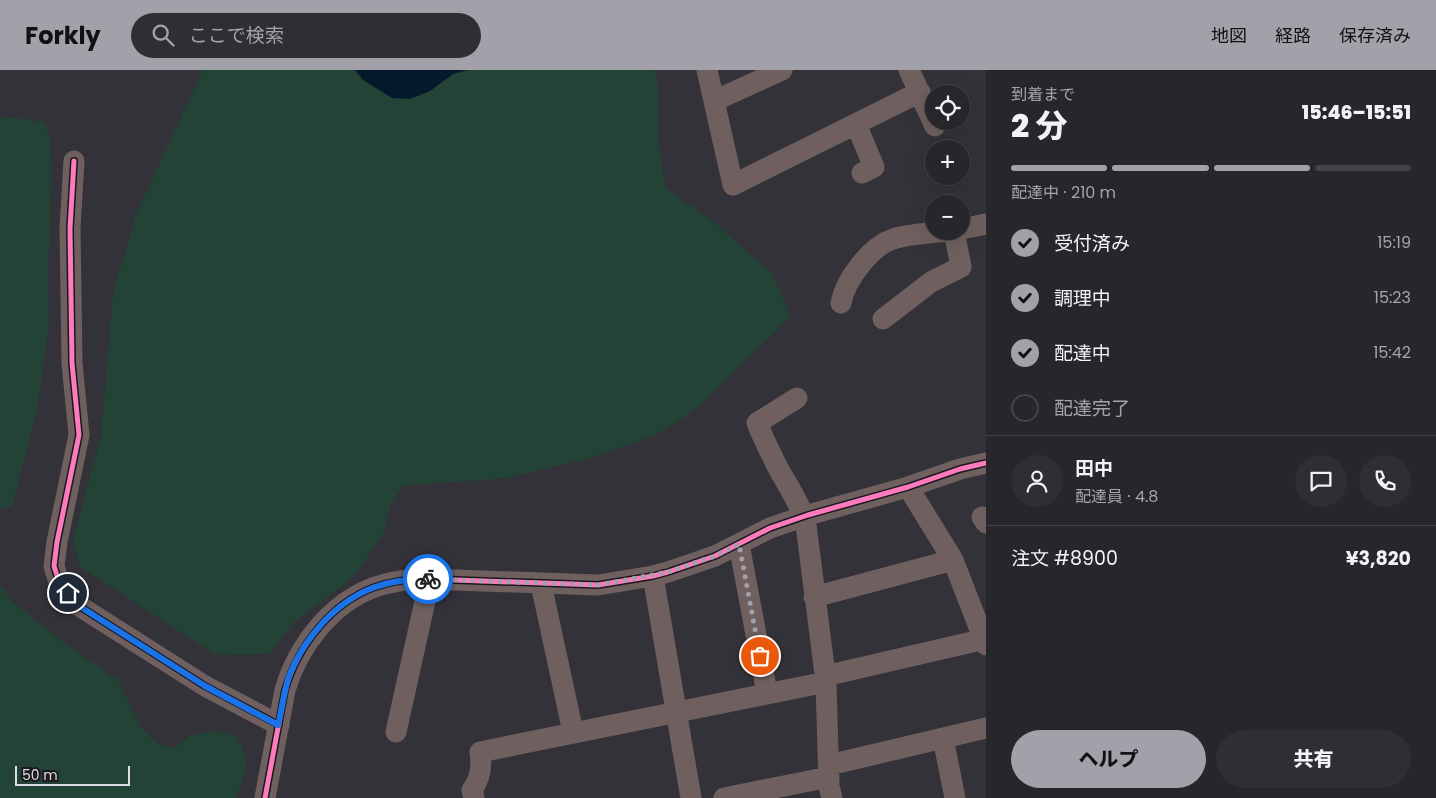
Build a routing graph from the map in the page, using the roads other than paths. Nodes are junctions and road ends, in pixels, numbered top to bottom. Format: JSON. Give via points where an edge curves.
{"nodes":[{"id":1,"x":708,"y":70,"type":"edge"},
{"id":2,"x":782,"y":70,"type":"edge"},
{"id":3,"x":909,"y":70,"type":"edge"},
{"id":4,"x":920,"y":92,"type":"junction"},
{"id":5,"x":714,"y":101,"type":"junction"},
{"id":6,"x":925,"y":103,"type":"edge"},
{"id":7,"x":856,"y":124,"type":"junction"},
{"id":8,"x":74,"y":161,"type":"dead end"},
{"id":9,"x":874,"y":167,"type":"dead end"},
{"id":10,"x":986,"y":224,"type":"edge"},
{"id":11,"x":970,"y":227,"type":"edge"},
{"id":12,"x":925,"y":234,"type":"edge"},
{"id":13,"x":956,"y":240,"type":"edge"},
{"id":14,"x":841,"y":303,"type":"dead end"},
{"id":15,"x":883,"y":319,"type":"dead end"},
{"id":16,"x":797,"y":398,"type":"dead end"},
{"id":17,"x":986,"y":463,"type":"edge"},
{"id":18,"x":908,"y":487,"type":"junction"},
{"id":19,"x":804,"y":516,"type":"junction"},
{"id":20,"x":739,"y":544,"type":"junction"},
{"id":21,"x":953,"y":560,"type":"junction"},
{"id":22,"x":653,"y":576,"type":"junction"},
{"id":23,"x":428,"y":579,"type":"junction"},
{"id":24,"x":541,"y":584,"type":"junction"},
{"id":25,"x":814,"y":597,"type":"junction"},
{"id":26,"x":985,"y":642,"type":"edge"},
{"id":27,"x":826,"y":679,"type":"junction"},
{"id":28,"x":767,"y":693,"type":"junction"},
{"id":29,"x":676,"y":711,"type":"junction"},
{"id":30,"x":278,"y":725,"type":"junction"},
{"id":31,"x":986,"y":728,"type":"edge"},
{"id":32,"x":396,"y":732,"type":"dead end"},
{"id":33,"x":573,"y":732,"type":"junction"},
{"id":34,"x":942,"y":738,"type":"junction"},
{"id":35,"x":829,"y":771,"type":"junction"},
{"id":36,"x":265,"y":798,"type":"edge"},
{"id":37,"x":474,"y":798,"type":"edge"},
{"id":38,"x":691,"y":798,"type":"edge"},
{"id":39,"x":724,"y":798,"type":"edge"},
{"id":40,"x":832,"y":798,"type":"edge"},
{"id":41,"x":955,"y":798,"type":"edge"}],
"edges":[{"from":1,"to":5,"type":"street"},
{"from":2,"to":5,"type":"street"},
{"from":3,"to":4,"type":"street"},
{"from":4,"to":6,"type":"street"},
{"from":4,"to":7,"type":"street"},
{"from":5,"to":7,"type":"street","via":[[733,185]]},
{"from":7,"to":9,"type":"street"},
{"from":8,"to":30,"type":"street","via":[[70,228],[72,363],[79,435],[57,542],[54,566],[59,582],[76,604],[205,686]]},
{"from":10,"to":11,"type":"street"},
{"from":12,"to":14,"type":"street","via":[[885,242],[856,271],[845,288]]},
{"from":13,"to":15,"type":"street","via":[[961,267],[931,282]]},
{"from":16,"to":19,"type":"street","via":[[757,423]]},
{"from":17,"to":18,"type":"street"},
{"from":18,"to":19,"type":"street"},
{"from":18,"to":21,"type":"street"},
{"from":19,"to":20,"type":"street"},
{"from":19,"to":25,"type":"street"},
{"from":20,"to":22,"type":"street"},
{"from":20,"to":28,"type":"street"},
{"from":21,"to":25,"type":"street"},
{"from":21,"to":26,"type":"street"},
{"from":22,"to":24,"type":"street","via":[[598,585]]},
{"from":22,"to":29,"type":"street"},
{"from":23,"to":24,"type":"street"},
{"from":23,"to":30,"type":"street","via":[[375,587],[327,617],[290,676]]},
{"from":23,"to":32,"type":"street"},
{"from":24,"to":33,"type":"street"},
{"from":25,"to":27,"type":"street"},
{"from":26,"to":27,"type":"street"},
{"from":27,"to":28,"type":"street"},
{"from":27,"to":35,"type":"street"},
{"from":28,"to":29,"type":"street"},
{"from":29,"to":33,"type":"street"},
{"from":29,"to":38,"type":"street"},
{"from":30,"to":36,"type":"street"},
{"from":31,"to":34,"type":"street"},
{"from":33,"to":37,"type":"street","via":[[480,752],[482,764],[478,782],[472,790]]},
{"from":34,"to":35,"type":"street"},
{"from":34,"to":41,"type":"street"},
{"from":35,"to":39,"type":"street"},
{"from":35,"to":40,"type":"street"}]}
